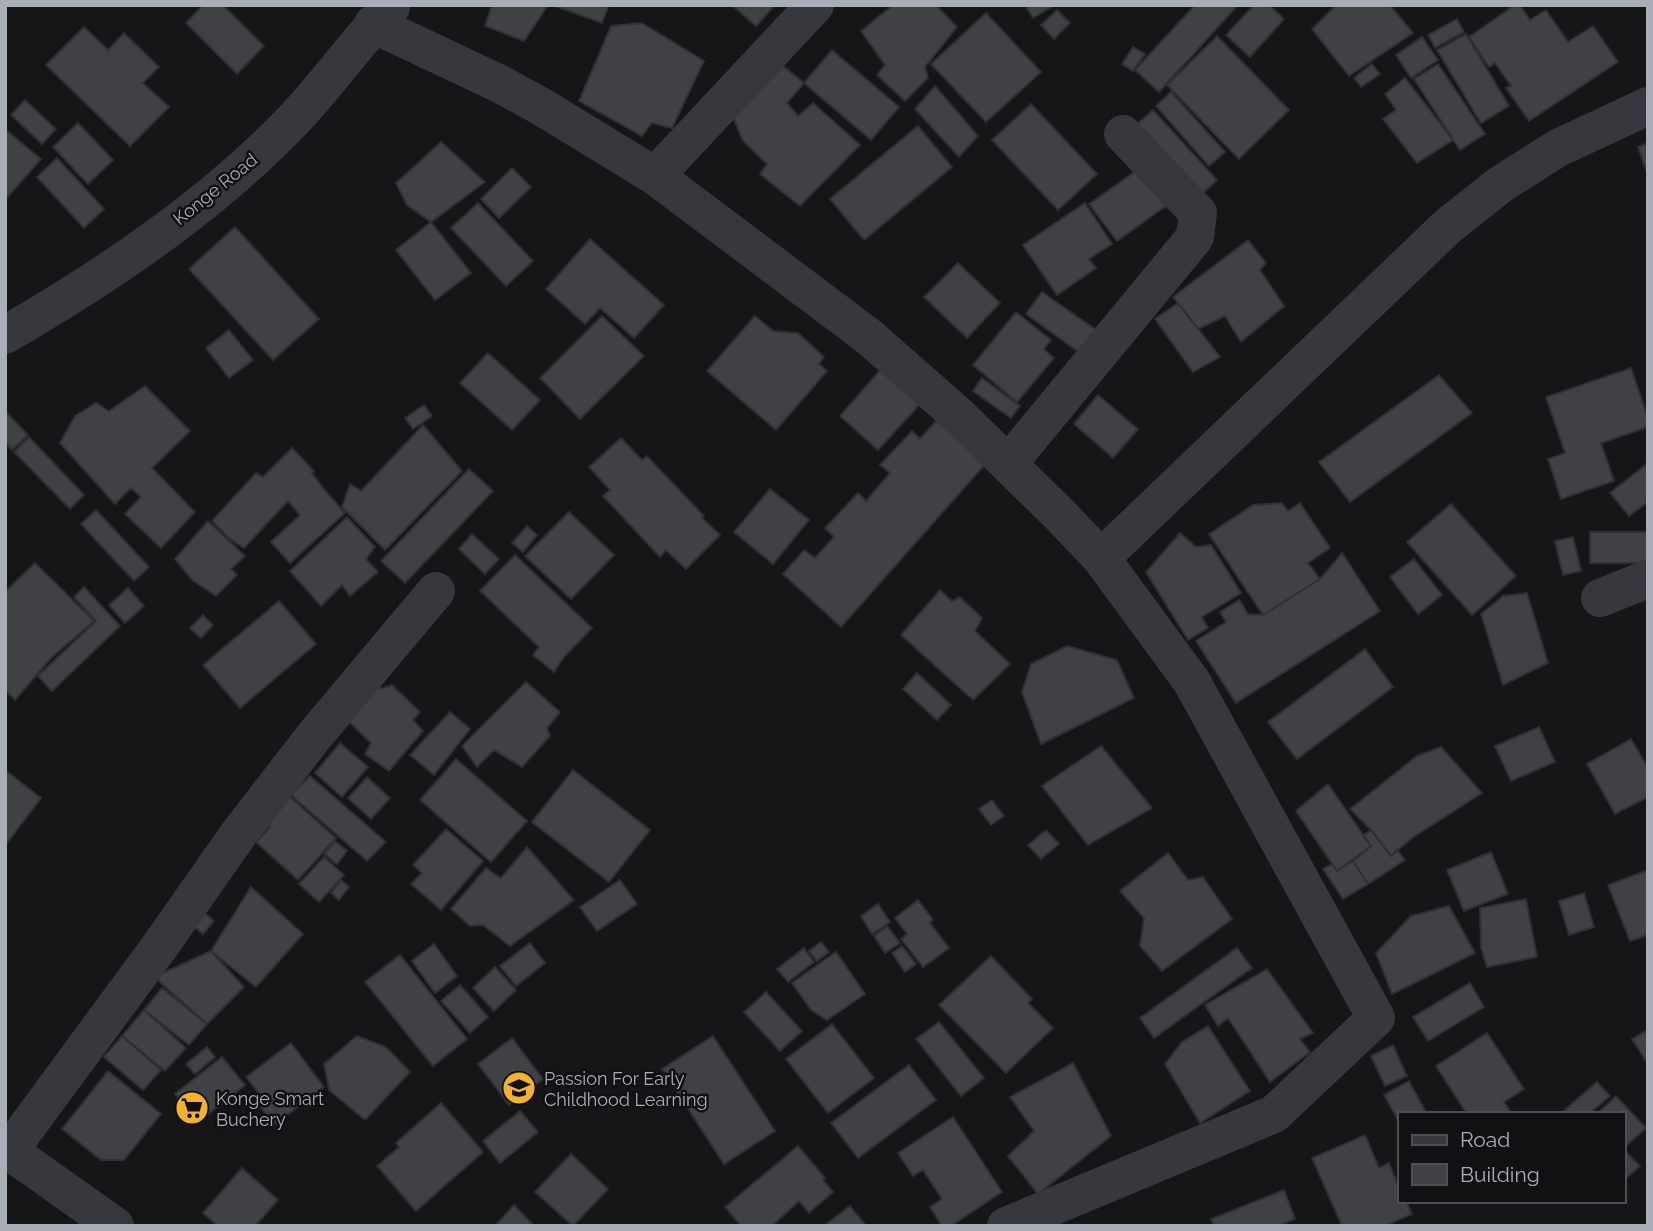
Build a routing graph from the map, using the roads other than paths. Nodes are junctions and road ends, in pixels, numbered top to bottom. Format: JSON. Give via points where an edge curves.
{"nodes":[{"id":1,"x":815,"y":5,"type":"edge"},
{"id":2,"x":383,"y":15,"type":"edge"},
{"id":3,"x":1648,"y":106,"type":"edge"},
{"id":4,"x":1124,"y":134,"type":"dead end"},
{"id":5,"x":655,"y":176,"type":"junction"},
{"id":6,"x":5,"y":335,"type":"edge"},
{"id":7,"x":1008,"y":464,"type":"junction"},
{"id":8,"x":1101,"y":558,"type":"junction"},
{"id":9,"x":1648,"y":579,"type":"edge"},
{"id":10,"x":436,"y":592,"type":"dead end"},
{"id":11,"x":1600,"y":598,"type":"dead end"},
{"id":12,"x":7,"y":1149,"type":"edge"},
{"id":13,"x":106,"y":1223,"type":"edge"},
{"id":14,"x":1006,"y":1226,"type":"edge"}],
"edges":[{"from":1,"to":5,"type":"street"},
{"from":2,"to":5,"type":"street"},
{"from":2,"to":6,"type":"street","name":"Konge Road","via":[[298,115],[237,174],[75,294]]},
{"from":3,"to":8,"type":"street","via":[[1558,148],[1501,184],[1448,226]]},
{"from":4,"to":7,"type":"street","via":[[1198,213],[1195,237]]},
{"from":5,"to":7,"type":"street","via":[[868,337]]},
{"from":7,"to":8,"type":"street"},
{"from":8,"to":14,"type":"street","via":[[1192,682],[1376,1018],[1274,1114]]},
{"from":9,"to":11,"type":"street"},
{"from":10,"to":12,"type":"street","via":[[248,821]]},
{"from":12,"to":13,"type":"street"}]}
